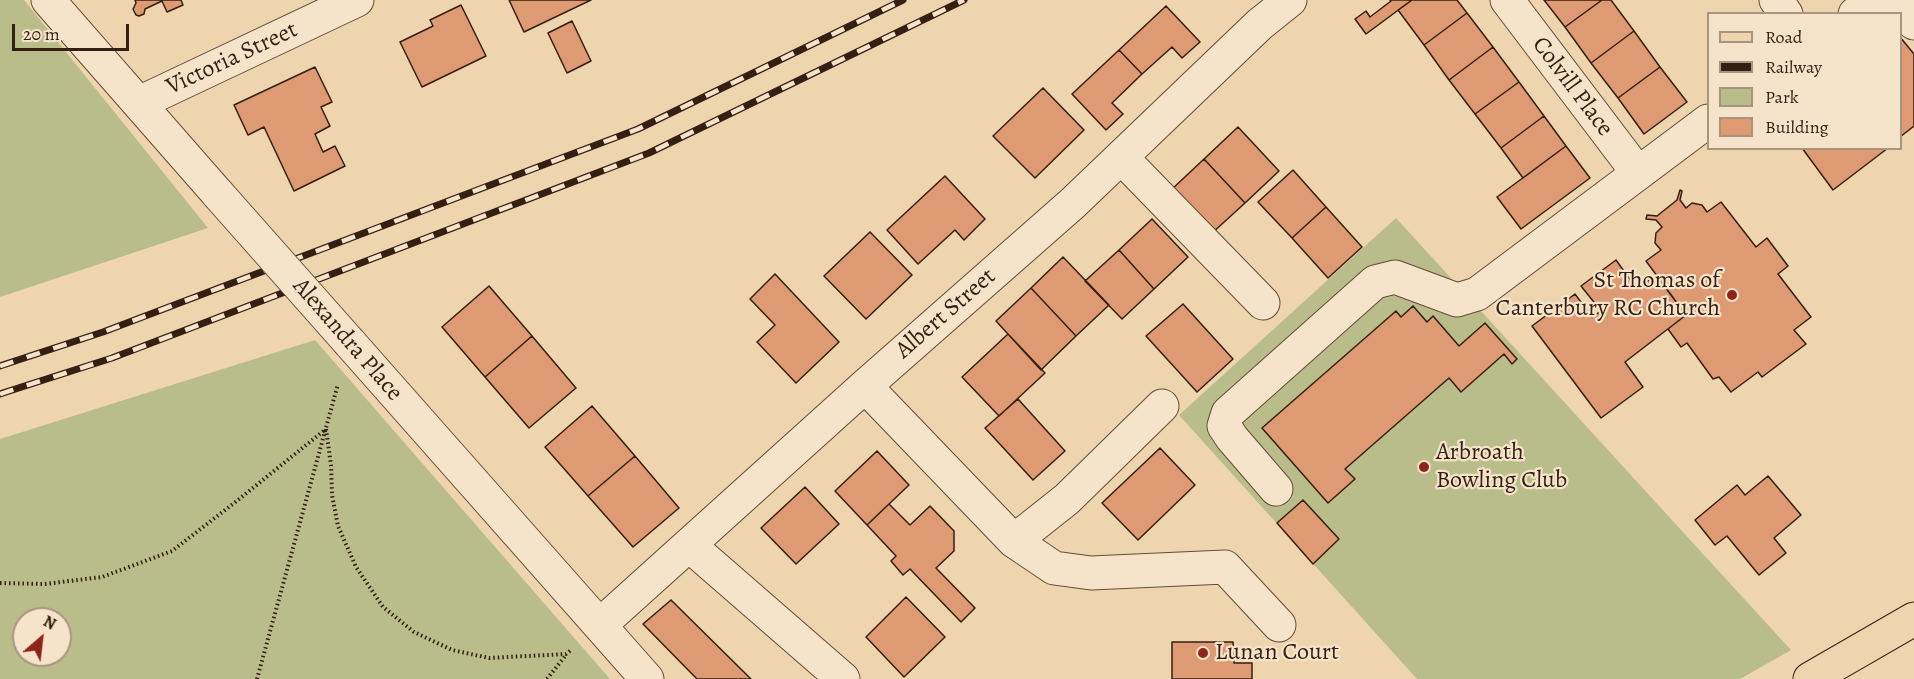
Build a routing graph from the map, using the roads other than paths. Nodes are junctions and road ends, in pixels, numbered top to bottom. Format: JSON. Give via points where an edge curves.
{"nodes":[{"id":1,"x":48,"y":0,"type":"edge"},
{"id":2,"x":357,"y":0,"type":"edge"},
{"id":3,"x":1290,"y":0,"type":"edge"},
{"id":4,"x":1507,"y":0,"type":"edge"},
{"id":5,"x":1874,"y":0,"type":"edge"},
{"id":6,"x":1896,"y":0,"type":"edge"},
{"id":7,"x":1858,"y":12,"type":"edge"},
{"id":8,"x":1914,"y":23,"type":"edge"},
{"id":9,"x":139,"y":103,"type":"junction"},
{"id":10,"x":1707,"y":122,"type":"edge"},
{"id":11,"x":1120,"y":157,"type":"junction"},
{"id":12,"x":1638,"y":173,"type":"junction"},
{"id":13,"x":1263,"y":303,"type":"dead end"},
{"id":14,"x":865,"y":386,"type":"junction"},
{"id":15,"x":1162,"y":406,"type":"dead end"},
{"id":16,"x":1276,"y":489,"type":"dead end"},
{"id":17,"x":1014,"y":541,"type":"junction"},
{"id":18,"x":689,"y":545,"type":"junction"},
{"id":19,"x":1914,"y":619,"type":"edge"},
{"id":20,"x":600,"y":625,"type":"junction"},
{"id":21,"x":1279,"y":625,"type":"dead end"},
{"id":22,"x":647,"y":679,"type":"edge"},
{"id":23,"x":843,"y":679,"type":"edge"},
{"id":24,"x":1810,"y":679,"type":"edge"}],
"edges":[{"from":1,"to":9,"type":"street","name":"Alexandra Place"},
{"from":2,"to":9,"type":"street","name":"Victoria Street"},
{"from":3,"to":11,"type":"street","name":"Albert Street"},
{"from":4,"to":12,"type":"street","name":"Colvill Place"},
{"from":5,"to":7,"type":"street"},
{"from":6,"to":8,"type":"street"},
{"from":9,"to":20,"type":"street","name":"Alexandra Place","bridge":true},
{"from":10,"to":12,"type":"street"},
{"from":11,"to":13,"type":"street"},
{"from":11,"to":14,"type":"street","name":"Albert Street"},
{"from":12,"to":16,"type":"street","via":[[1477,294],[1457,300],[1395,278],[1375,282],[1228,413],[1224,426]]},
{"from":14,"to":17,"type":"street"},
{"from":14,"to":18,"type":"street","name":"Albert Street"},
{"from":15,"to":17,"type":"street","via":[[1066,499]]},
{"from":17,"to":21,"type":"street","via":[[1054,568],[1091,573],[1225,567]]},
{"from":18,"to":20,"type":"street","name":"Albert Street"},
{"from":18,"to":23,"type":"street"},
{"from":19,"to":24,"type":"main road"},
{"from":20,"to":22,"type":"street","name":"Alexandra Place"}]}
